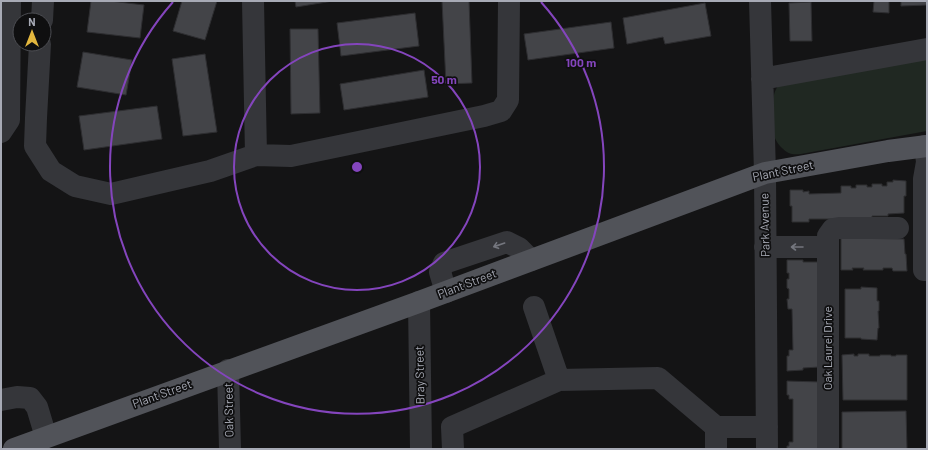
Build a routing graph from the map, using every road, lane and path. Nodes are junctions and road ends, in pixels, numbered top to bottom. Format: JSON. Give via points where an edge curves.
{"nodes":[{"id":1,"x":10,"y":1,"type":"edge"},
{"id":2,"x":43,"y":1,"type":"edge"},
{"id":3,"x":253,"y":1,"type":"edge"},
{"id":4,"x":509,"y":1,"type":"edge"},
{"id":5,"x":760,"y":1,"type":"edge"},
{"id":6,"x":42,"y":12,"type":"edge"},
{"id":7,"x":927,"y":49,"type":"edge"},
{"id":8,"x":40,"y":52,"type":"edge"},
{"id":9,"x":762,"y":79,"type":"junction"},
{"id":10,"x":1,"y":132,"type":"edge"},
{"id":11,"x":926,"y":146,"type":"edge"},
{"id":12,"x":256,"y":155,"type":"junction"},
{"id":13,"x":765,"y":172,"type":"junction"},
{"id":14,"x":898,"y":228,"type":"dead end"},
{"id":15,"x":765,"y":247,"type":"junction"},
{"id":16,"x":828,"y":247,"type":"junction"},
{"id":17,"x":927,"y":270,"type":"edge"},
{"id":18,"x":419,"y":302,"type":"junction"},
{"id":19,"x":534,"y":307,"type":"dead end"},
{"id":20,"x":228,"y":370,"type":"junction"},
{"id":21,"x":559,"y":380,"type":"junction"},
{"id":22,"x":4,"y":399,"type":"edge"},
{"id":23,"x":716,"y":427,"type":"junction"},
{"id":24,"x":767,"y":427,"type":"junction"},
{"id":25,"x":46,"y":437,"type":"junction"},
{"id":26,"x":14,"y":449,"type":"edge"},
{"id":27,"x":230,"y":449,"type":"edge"},
{"id":28,"x":421,"y":449,"type":"edge"},
{"id":29,"x":453,"y":449,"type":"edge"},
{"id":30,"x":716,"y":449,"type":"edge"},
{"id":31,"x":767,"y":449,"type":"edge"},
{"id":32,"x":828,"y":449,"type":"edge"}],
"edges":[{"from":1,"to":10,"type":"street","via":[[10,120]]},
{"from":2,"to":6,"type":"street"},
{"from":3,"to":12,"type":"street"},
{"from":4,"to":12,"type":"street","via":[[508,100],[501,111],[291,156]]},
{"from":5,"to":9,"type":"street","name":"Park Avenue"},
{"from":7,"to":9,"type":"street"},
{"from":8,"to":12,"type":"street","via":[[35,146],[52,171],[75,186],[111,194],[210,171]]},
{"from":9,"to":13,"type":"street","name":"Park Avenue"},
{"from":11,"to":13,"type":"main road","name":"Plant Street"},
{"from":11,"to":17,"type":"street","via":[[924,270]]},
{"from":13,"to":15,"type":"street","name":"Park Avenue"},
{"from":13,"to":18,"type":"main road","name":"Plant Street"},
{"from":14,"to":16,"type":"street","name":"Oak Laurel Drive","via":[[839,228],[828,236]]},
{"from":16,"to":15,"type":"street","one_way":true},
{"from":15,"to":24,"type":"street","name":"Park Avenue"},
{"from":16,"to":32,"type":"street","name":"Oak Laurel Drive"},
{"from":18,"to":20,"type":"main road","name":"Plant Street"},
{"from":18,"to":28,"type":"street","name":"Bray Street"},
{"from":19,"to":21,"type":"street"},
{"from":20,"to":25,"type":"main road","name":"Plant Street"},
{"from":20,"to":27,"type":"street","name":"Oak Street"},
{"from":21,"to":23,"type":"street","via":[[658,378]]},
{"from":21,"to":29,"type":"street","via":[[452,427]]},
{"from":22,"to":25,"type":"street","via":[[30,398],[37,407]]},
{"from":23,"to":24,"type":"street"},
{"from":23,"to":30,"type":"street"},
{"from":24,"to":31,"type":"street","name":"Park Avenue"},
{"from":25,"to":26,"type":"main road","name":"Plant Street"}]}
